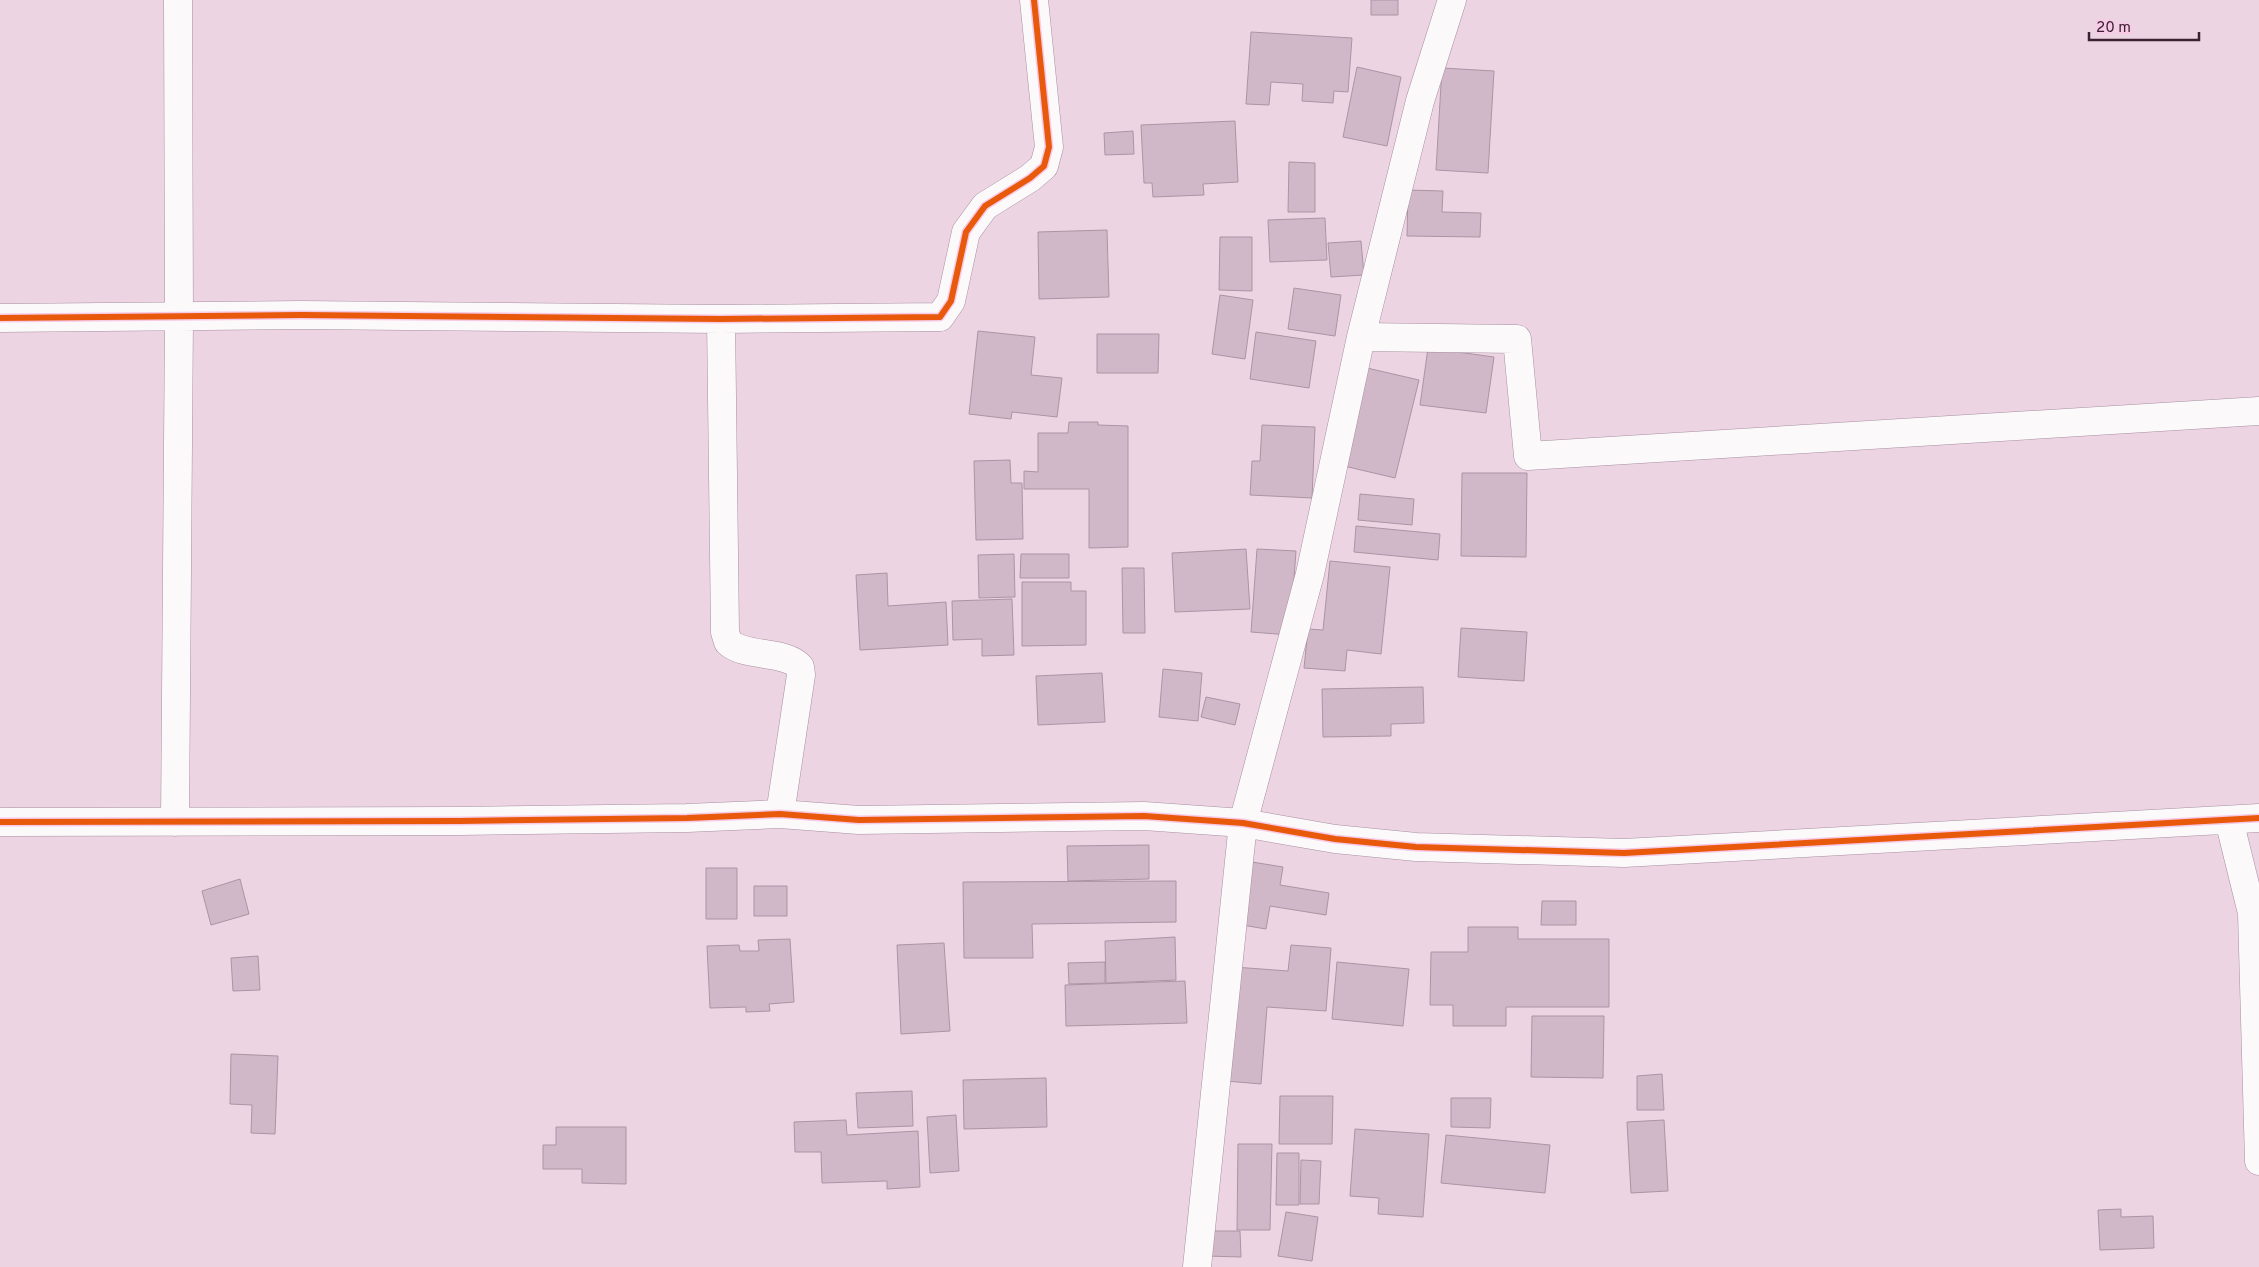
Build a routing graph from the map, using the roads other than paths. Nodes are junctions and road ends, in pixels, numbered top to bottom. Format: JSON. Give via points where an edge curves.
{"nodes":[{"id":1,"x":178,"y":0,"type":"edge"},
{"id":2,"x":1034,"y":0,"type":"edge"},
{"id":3,"x":1452,"y":0,"type":"edge"},
{"id":4,"x":0,"y":318,"type":"edge"},
{"id":5,"x":179,"y":318,"type":"junction"},
{"id":6,"x":721,"y":319,"type":"junction"},
{"id":7,"x":1361,"y":337,"type":"junction"},
{"id":8,"x":2259,"y":412,"type":"edge"},
{"id":9,"x":780,"y":814,"type":"junction"},
{"id":10,"x":2259,"y":818,"type":"edge"},
{"id":11,"x":2229,"y":820,"type":"junction"},
{"id":12,"x":0,"y":822,"type":"edge"},
{"id":13,"x":175,"y":822,"type":"junction"},
{"id":14,"x":1243,"y":823,"type":"junction"},
{"id":15,"x":2259,"y":1161,"type":"edge"},
{"id":16,"x":1197,"y":1267,"type":"edge"}],
"edges":[{"from":1,"to":5,"type":"street"},
{"from":2,"to":6,"type":"street","via":[[1050,147],[1044,166],[985,206],[966,232],[946,311],[940,317]]},
{"from":3,"to":7,"type":"street","via":[[1420,101]]},
{"from":4,"to":5,"type":"street"},
{"from":5,"to":6,"type":"street","via":[[302,315]]},
{"from":5,"to":13,"type":"street"},
{"from":6,"to":9,"type":"street","via":[[725,632],[728,642],[741,649],[792,661],[800,667],[801,675]]},
{"from":7,"to":8,"type":"street","via":[[1517,338],[1528,456]]},
{"from":7,"to":14,"type":"street","via":[[1310,574]]},
{"from":9,"to":13,"type":"street","via":[[687,818]]},
{"from":9,"to":14,"type":"street","via":[[859,820],[1144,816]]},
{"from":10,"to":11,"type":"street"},
{"from":11,"to":14,"type":"street","via":[[1624,854],[1416,847],[1335,840]]},
{"from":11,"to":15,"type":"street","via":[[2252,913]]},
{"from":12,"to":13,"type":"street"},
{"from":14,"to":16,"type":"street"}]}
